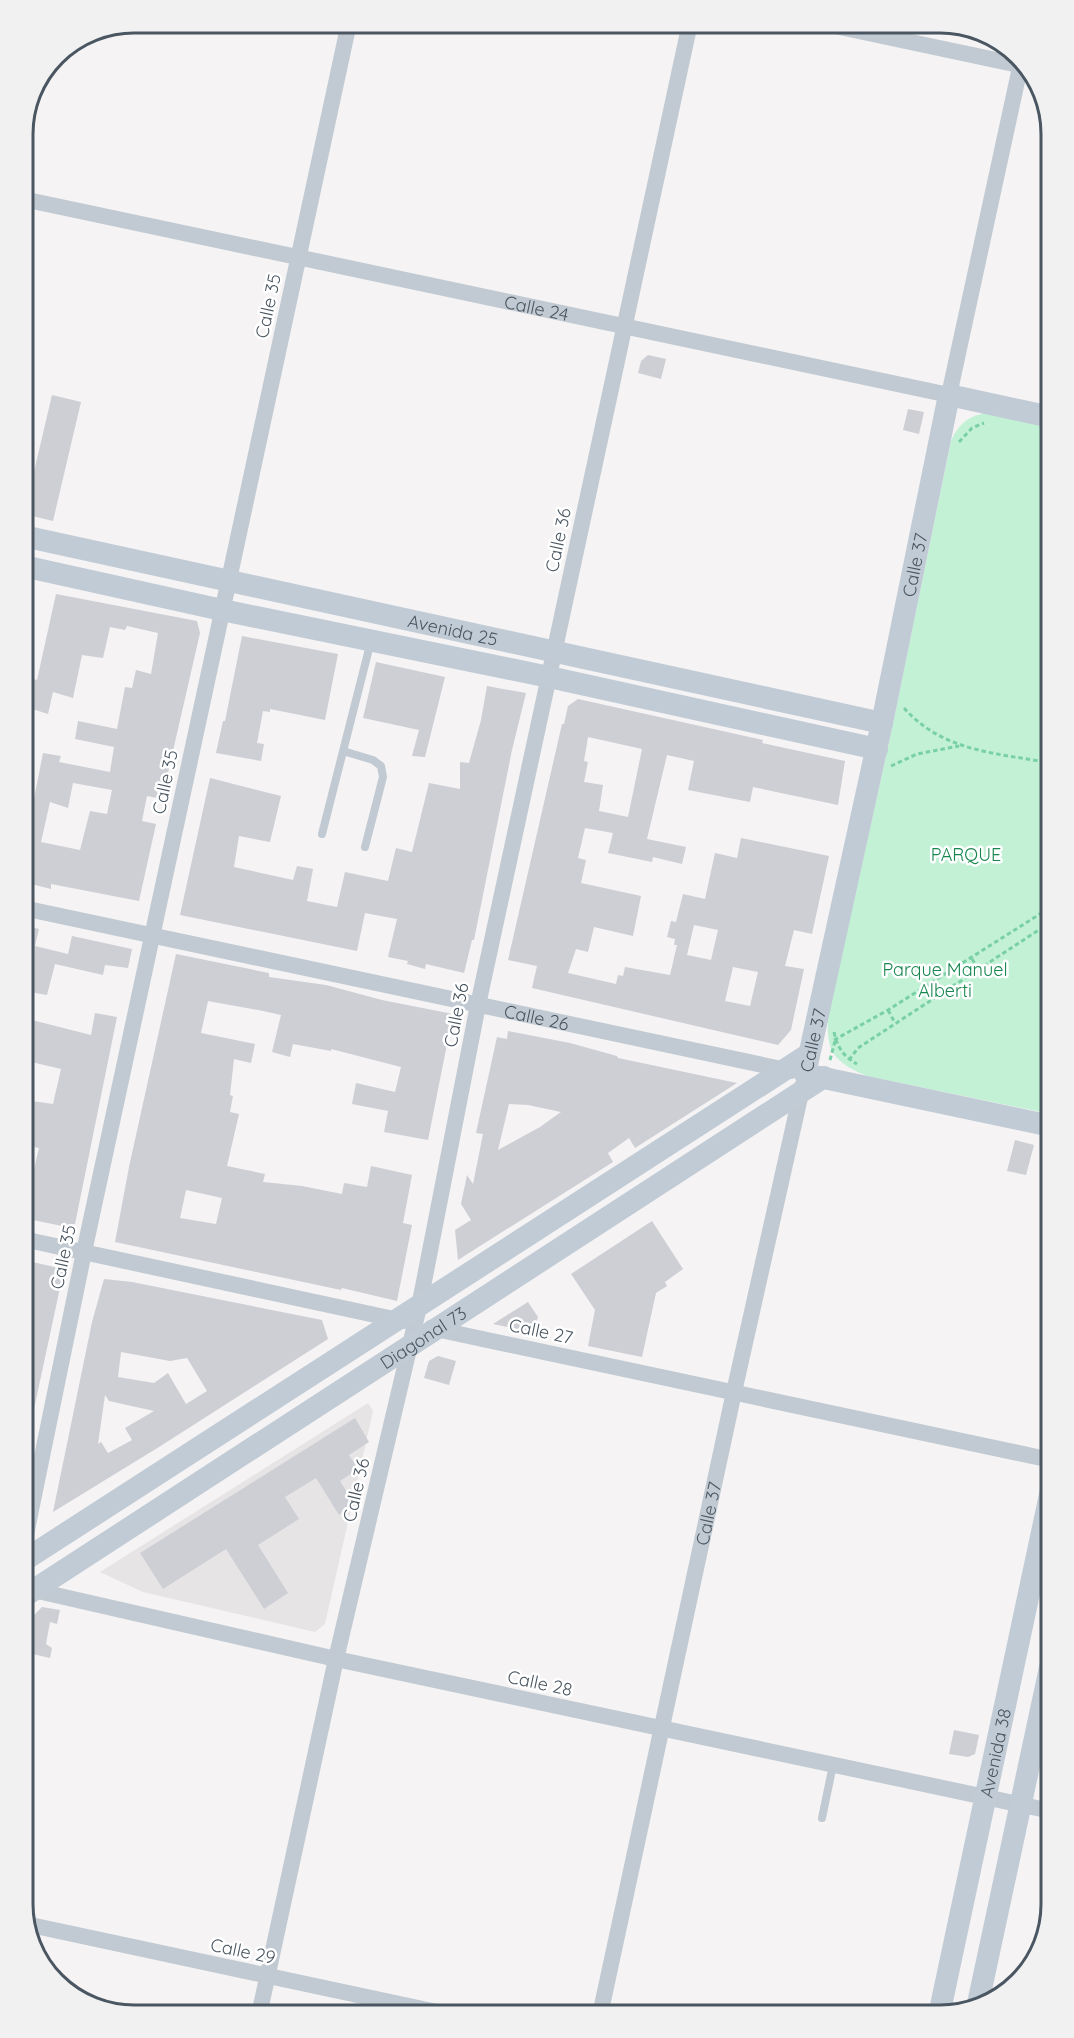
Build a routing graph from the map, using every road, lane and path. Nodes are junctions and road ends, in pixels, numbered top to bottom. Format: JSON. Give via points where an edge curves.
{"nodes":[{"id":1,"x":347,"y":33,"type":"edge"},
{"id":2,"x":688,"y":33,"type":"edge"},
{"id":3,"x":869,"y":33,"type":"edge"},
{"id":4,"x":1011,"y":63,"type":"edge"},
{"id":5,"x":1020,"y":73,"type":"edge"},
{"id":6,"x":33,"y":201,"type":"edge"},
{"id":7,"x":299,"y":257,"type":"junction"},
{"id":8,"x":624,"y":326,"type":"junction"},
{"id":9,"x":949,"y":395,"type":"junction"},
{"id":10,"x":1041,"y":415,"type":"edge"},
{"id":11,"x":990,"y":422,"type":"dead end"},
{"id":12,"x":956,"y":449,"type":"dead end"},
{"id":13,"x":33,"y":538,"type":"edge"},
{"id":14,"x":33,"y":568,"type":"edge"},
{"id":15,"x":229,"y":582,"type":"junction"},
{"id":16,"x":222,"y":610,"type":"junction"},
{"id":17,"x":371,"y":640,"type":"junction"},
{"id":18,"x":554,"y":650,"type":"junction"},
{"id":19,"x":549,"y":676,"type":"junction"},
{"id":20,"x":901,"y":704,"type":"dead end"},
{"id":21,"x":882,"y":723,"type":"junction"},
{"id":22,"x":959,"y":746,"type":"junction"},
{"id":23,"x":343,"y":751,"type":"junction"},
{"id":24,"x":882,"y":759,"type":"junction"},
{"id":25,"x":1041,"y":761,"type":"edge"},
{"id":26,"x":322,"y":834,"type":"dead end"},
{"id":27,"x":365,"y":847,"type":"dead end"},
{"id":28,"x":33,"y":910,"type":"edge"},
{"id":29,"x":1041,"y":914,"type":"edge"},
{"id":30,"x":1041,"y":929,"type":"edge"},
{"id":31,"x":152,"y":936,"type":"junction"},
{"id":32,"x":972,"y":959,"type":"junction"},
{"id":33,"x":979,"y":970,"type":"junction"},
{"id":34,"x":478,"y":1005,"type":"junction"},
{"id":35,"x":888,"y":1010,"type":"junction"},
{"id":36,"x":896,"y":1023,"type":"junction"},
{"id":37,"x":833,"y":1028,"type":"dead end"},
{"id":38,"x":835,"y":1039,"type":"junction"},
{"id":39,"x":849,"y":1060,"type":"junction"},
{"id":40,"x":860,"y":1066,"type":"dead end"},
{"id":41,"x":805,"y":1073,"type":"junction"},
{"id":42,"x":1041,"y":1124,"type":"edge"},
{"id":43,"x":33,"y":1241,"type":"edge"},
{"id":44,"x":84,"y":1252,"type":"junction"},
{"id":45,"x":417,"y":1320,"type":"junction"},
{"id":46,"x":409,"y":1346,"type":"junction"},
{"id":47,"x":734,"y":1392,"type":"junction"},
{"id":48,"x":1041,"y":1458,"type":"edge"},
{"id":49,"x":33,"y":1496,"type":"edge"},
{"id":50,"x":1041,"y":1541,"type":"edge"},
{"id":51,"x":33,"y":1554,"type":"edge"},
{"id":52,"x":33,"y":1587,"type":"edge"},
{"id":53,"x":33,"y":1593,"type":"edge"},
{"id":54,"x":336,"y":1659,"type":"junction"},
{"id":55,"x":1041,"y":1713,"type":"edge"},
{"id":56,"x":662,"y":1728,"type":"junction"},
{"id":57,"x":833,"y":1765,"type":"junction"},
{"id":58,"x":986,"y":1797,"type":"junction"},
{"id":59,"x":1021,"y":1805,"type":"junction"},
{"id":60,"x":1041,"y":1809,"type":"edge"},
{"id":61,"x":822,"y":1818,"type":"dead end"},
{"id":62,"x":36,"y":1926,"type":"edge"},
{"id":63,"x":268,"y":1976,"type":"junction"},
{"id":64,"x":980,"y":1996,"type":"edge"},
{"id":65,"x":261,"y":2005,"type":"edge"},
{"id":66,"x":404,"y":2005,"type":"edge"},
{"id":67,"x":602,"y":2005,"type":"edge"},
{"id":68,"x":941,"y":2005,"type":"edge"}],
"edges":[{"from":1,"to":7,"type":"street","name":"Calle 35"},
{"from":2,"to":8,"type":"street","name":"Calle 36"},
{"from":3,"to":4,"type":"street"},
{"from":5,"to":9,"type":"street","name":"Calle 37"},
{"from":6,"to":7,"type":"street","name":"Calle 24"},
{"from":7,"to":8,"type":"street","name":"Calle 24"},
{"from":7,"to":15,"type":"street","name":"Calle 35"},
{"from":8,"to":9,"type":"street","name":"Calle 24"},
{"from":8,"to":18,"type":"street","name":"Calle 36"},
{"from":9,"to":10,"type":"main road","name":"Calle 24"},
{"from":9,"to":21,"type":"main road","name":"Calle 37"},
{"from":11,"to":12,"type":"path","via":[[966,433]]},
{"from":13,"to":15,"type":"main road","name":"Avenida 25"},
{"from":14,"to":16,"type":"main road","name":"Avenida 25"},
{"from":15,"to":16,"type":"street","name":"Calle 35"},
{"from":15,"to":18,"type":"main road","name":"Avenida 25"},
{"from":16,"to":17,"type":"main road","name":"Avenida 25"},
{"from":16,"to":31,"type":"street","name":"Calle 35"},
{"from":17,"to":19,"type":"main road","name":"Avenida 25"},
{"from":17,"to":23,"type":"lane"},
{"from":18,"to":19,"type":"street","name":"Calle 36"},
{"from":18,"to":21,"type":"main road","name":"Avenida 25"},
{"from":19,"to":24,"type":"main road","name":"Avenida 25"},
{"from":19,"to":34,"type":"street","name":"Calle 36"},
{"from":20,"to":22,"type":"path","via":[[925,728]]},
{"from":21,"to":24,"type":"main road","name":"Calle 37"},
{"from":22,"to":24,"type":"path"},
{"from":22,"to":25,"type":"path"},
{"from":23,"to":26,"type":"lane"},
{"from":23,"to":27,"type":"lane","via":[[381,766],[383,777]]},
{"from":24,"to":41,"type":"main road","name":"Calle 37"},
{"from":28,"to":31,"type":"street","name":"Calle 26"},
{"from":29,"to":32,"type":"path"},
{"from":30,"to":33,"type":"path"},
{"from":31,"to":34,"type":"street","name":"Calle 26"},
{"from":31,"to":44,"type":"street","name":"Calle 35"},
{"from":32,"to":33,"type":"path"},
{"from":32,"to":35,"type":"path"},
{"from":33,"to":36,"type":"path"},
{"from":34,"to":41,"type":"street","name":"Calle 26"},
{"from":34,"to":45,"type":"street","name":"Calle 36"},
{"from":35,"to":36,"type":"path"},
{"from":35,"to":38,"type":"path"},
{"from":36,"to":39,"type":"path","via":[[858,1048]]},
{"from":37,"to":38,"type":"path"},
{"from":38,"to":39,"type":"path"},
{"from":39,"to":40,"type":"path"},
{"from":41,"to":42,"type":"main road","name":"Calle 26"},
{"from":41,"to":45,"type":"main road","name":"Diagonal 73"},
{"from":41,"to":47,"type":"street","name":"Calle 37"},
{"from":43,"to":44,"type":"street","name":"Calle 27"},
{"from":44,"to":45,"type":"street","name":"Calle 27"},
{"from":44,"to":49,"type":"street","name":"Calle 35"},
{"from":45,"to":46,"type":"main road","name":"Diagonal 73"},
{"from":45,"to":47,"type":"street","name":"Calle 27"},
{"from":45,"to":51,"type":"main road","name":"Diagonal 73"},
{"from":46,"to":52,"type":"main road","name":"Diagonal 73"},
{"from":46,"to":54,"type":"street","name":"Calle 36"},
{"from":47,"to":48,"type":"street","name":"Calle 27"},
{"from":47,"to":56,"type":"street","name":"Calle 37"},
{"from":50,"to":58,"type":"main road","name":"Avenida 38"},
{"from":53,"to":54,"type":"street","name":"Calle 28"},
{"from":54,"to":56,"type":"street","name":"Calle 28"},
{"from":54,"to":63,"type":"street","name":"Calle 36"},
{"from":55,"to":59,"type":"main road","name":"Avenida 38"},
{"from":56,"to":57,"type":"street","name":"Calle 28"},
{"from":56,"to":67,"type":"street","name":"Calle 37"},
{"from":57,"to":58,"type":"street","name":"Calle 28"},
{"from":57,"to":61,"type":"lane"},
{"from":58,"to":59,"type":"street","name":"Calle 28"},
{"from":58,"to":68,"type":"main road","name":"Avenida 38"},
{"from":59,"to":60,"type":"street","name":"Calle 28"},
{"from":59,"to":64,"type":"main road","name":"Avenida 38"},
{"from":62,"to":63,"type":"street","name":"Calle 29"},
{"from":63,"to":65,"type":"street","name":"Calle 36"},
{"from":63,"to":66,"type":"street","name":"Calle 29"}]}
